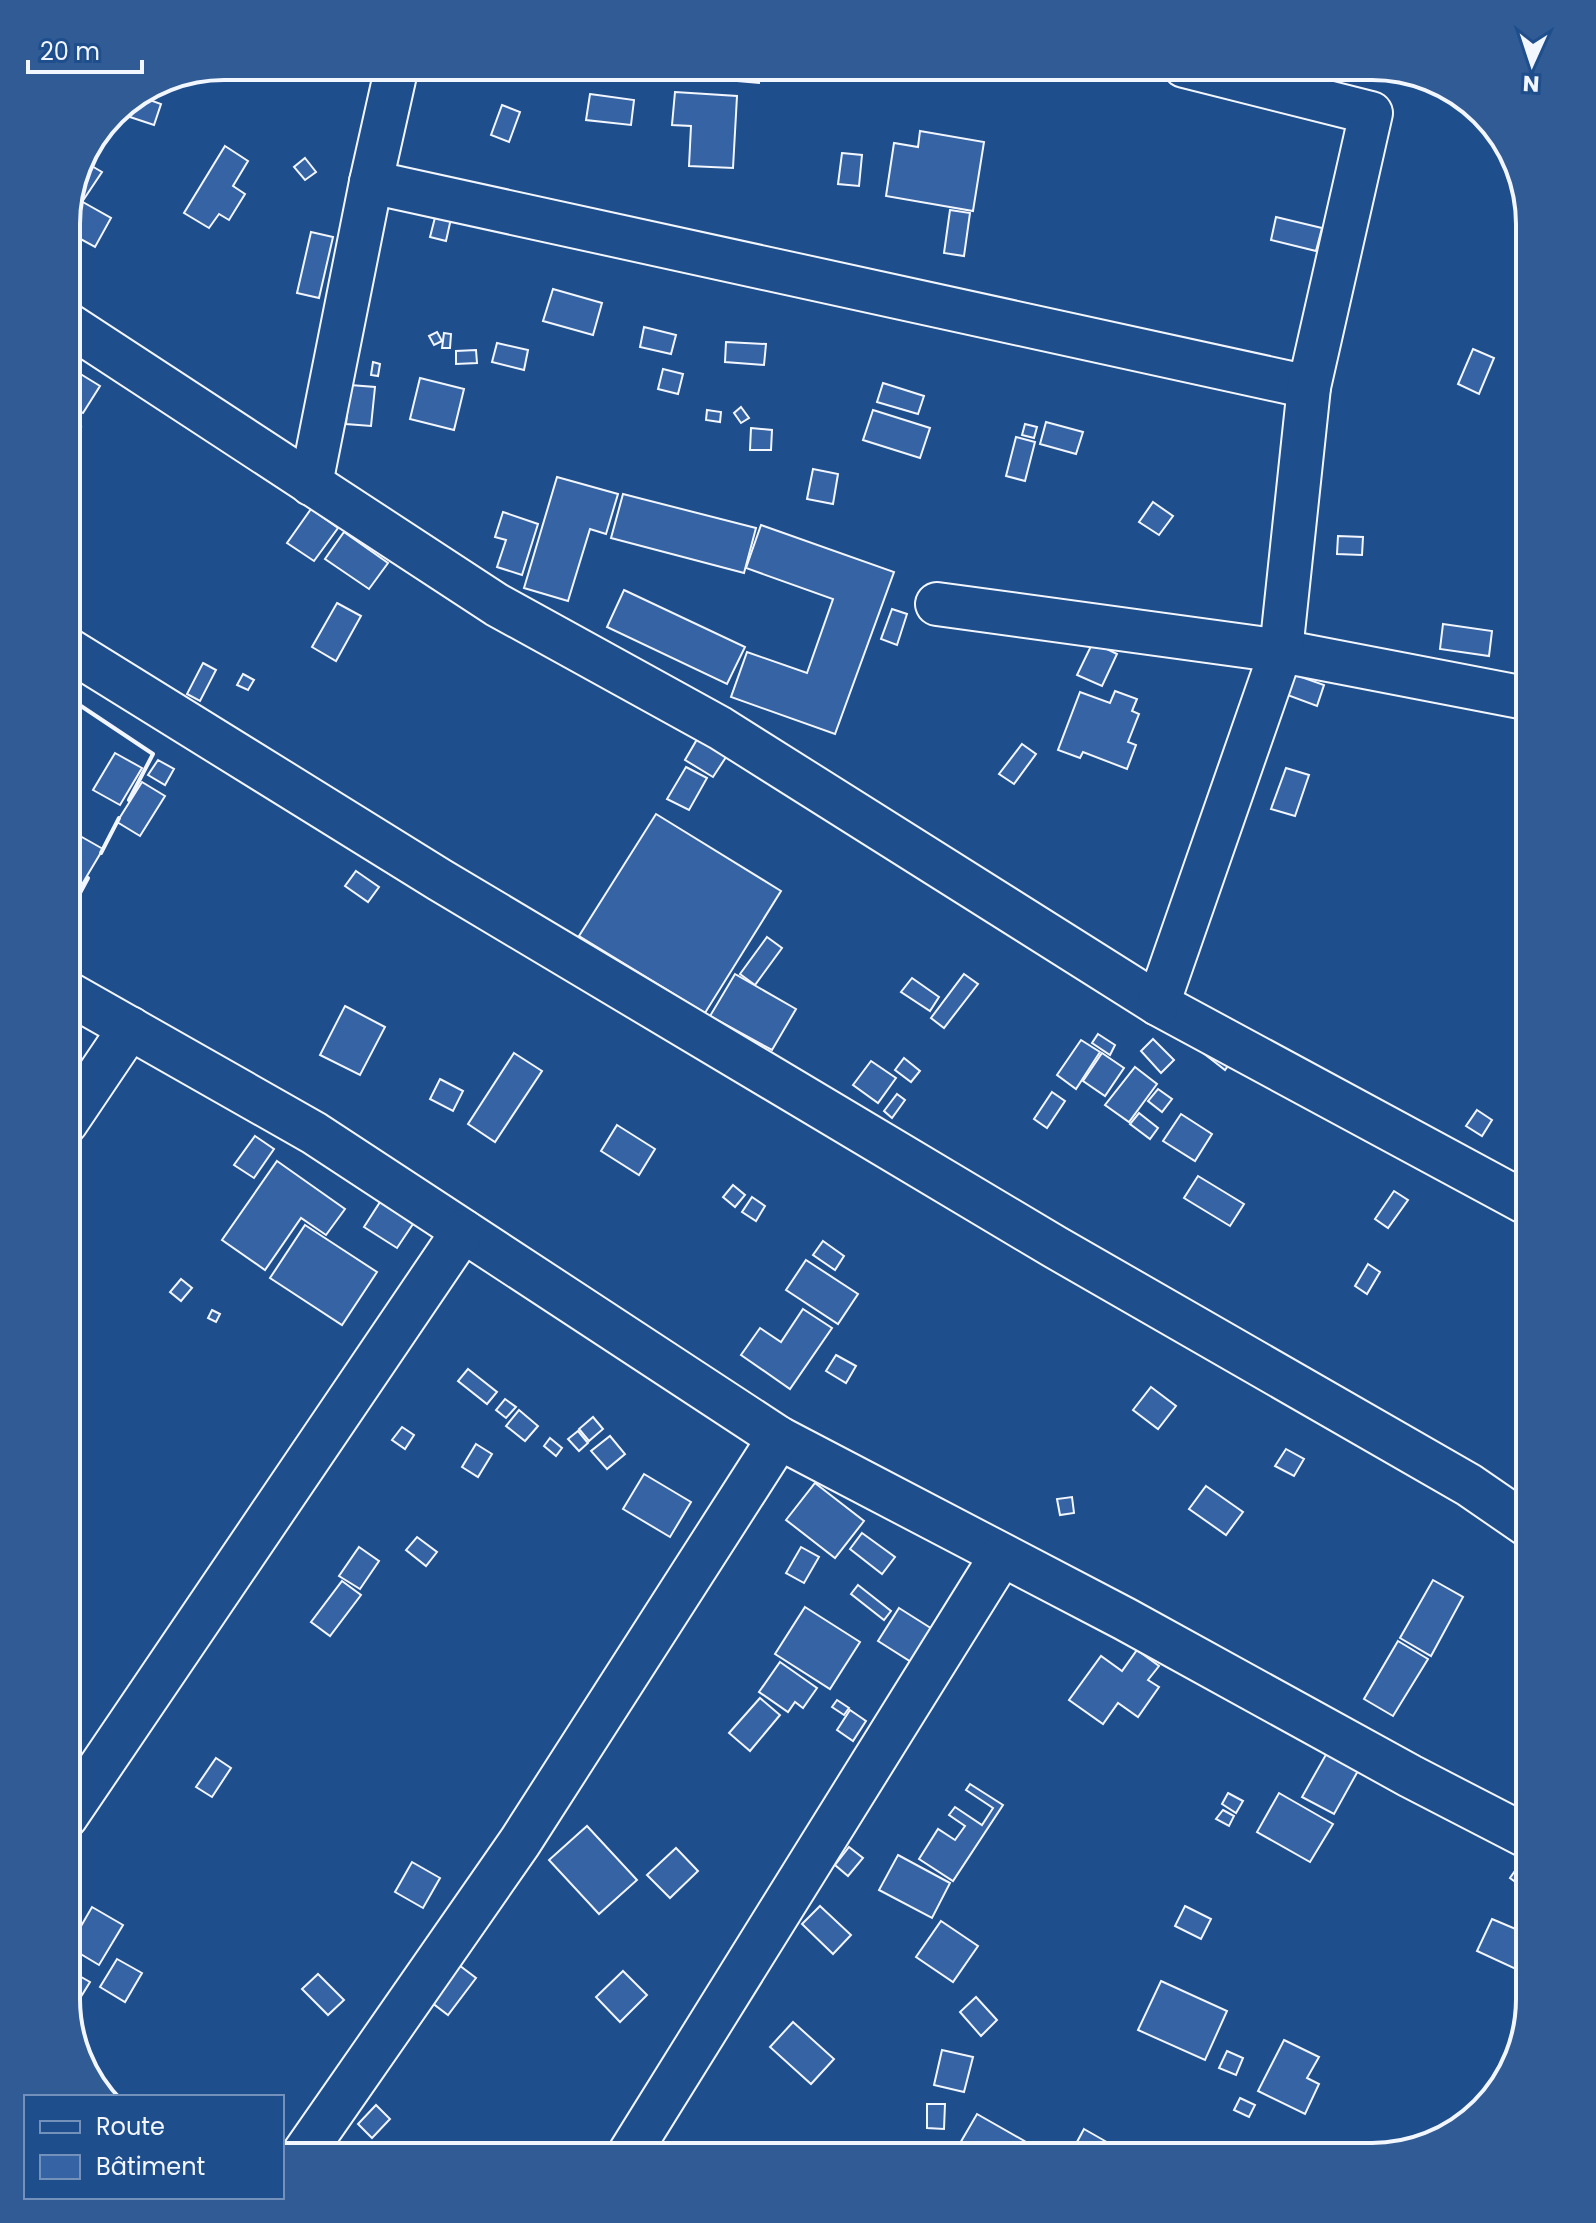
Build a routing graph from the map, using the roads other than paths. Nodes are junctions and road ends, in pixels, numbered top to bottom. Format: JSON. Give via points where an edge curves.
{"nodes":[{"id":1,"x":394,"y":80,"type":"edge"},
{"id":2,"x":1240,"y":80,"type":"edge"},
{"id":3,"x":371,"y":182,"type":"junction"},
{"id":4,"x":80,"y":332,"type":"edge"},
{"id":5,"x":1309,"y":387,"type":"junction"},
{"id":6,"x":311,"y":484,"type":"junction"},
{"id":7,"x":937,"y":604,"type":"dead end"},
{"id":8,"x":1281,"y":651,"type":"junction"},
{"id":9,"x":80,"y":657,"type":"edge"},
{"id":10,"x":1516,"y":696,"type":"edge"},
{"id":11,"x":80,"y":1000,"type":"edge"},
{"id":12,"x":1158,"y":1004,"type":"junction"},
{"id":13,"x":130,"y":1028,"type":"junction"},
{"id":14,"x":80,"y":1102,"type":"edge"},
{"id":15,"x":1516,"y":1197,"type":"edge"},
{"id":16,"x":463,"y":1231,"type":"junction"},
{"id":17,"x":779,"y":1438,"type":"junction"},
{"id":18,"x":1516,"y":1517,"type":"edge"},
{"id":19,"x":1001,"y":1556,"type":"junction"},
{"id":20,"x":80,"y":1796,"type":"edge"},
{"id":21,"x":1516,"y":1831,"type":"edge"},
{"id":22,"x":311,"y":2143,"type":"edge"},
{"id":23,"x":636,"y":2143,"type":"edge"}],
"edges":[{"from":1,"to":3,"type":"street"},
{"from":2,"to":5,"type":"street","via":[[1371,113]]},
{"from":3,"to":5,"type":"street"},
{"from":3,"to":6,"type":"street"},
{"from":4,"to":6,"type":"street"},
{"from":5,"to":8,"type":"street"},
{"from":6,"to":12,"type":"street","via":[[497,605],[720,728]]},
{"from":7,"to":8,"type":"street"},
{"from":8,"to":10,"type":"street"},
{"from":8,"to":12,"type":"street"},
{"from":9,"to":18,"type":"street","via":[[440,880]]},
{"from":11,"to":13,"type":"street"},
{"from":12,"to":15,"type":"street"},
{"from":13,"to":14,"type":"street"},
{"from":13,"to":16,"type":"street","via":[[314,1133]]},
{"from":16,"to":17,"type":"street"},
{"from":16,"to":20,"type":"street"},
{"from":17,"to":19,"type":"street"},
{"from":17,"to":22,"type":"street","via":[[520,1842]]},
{"from":19,"to":21,"type":"street"},
{"from":19,"to":23,"type":"street"}]}
